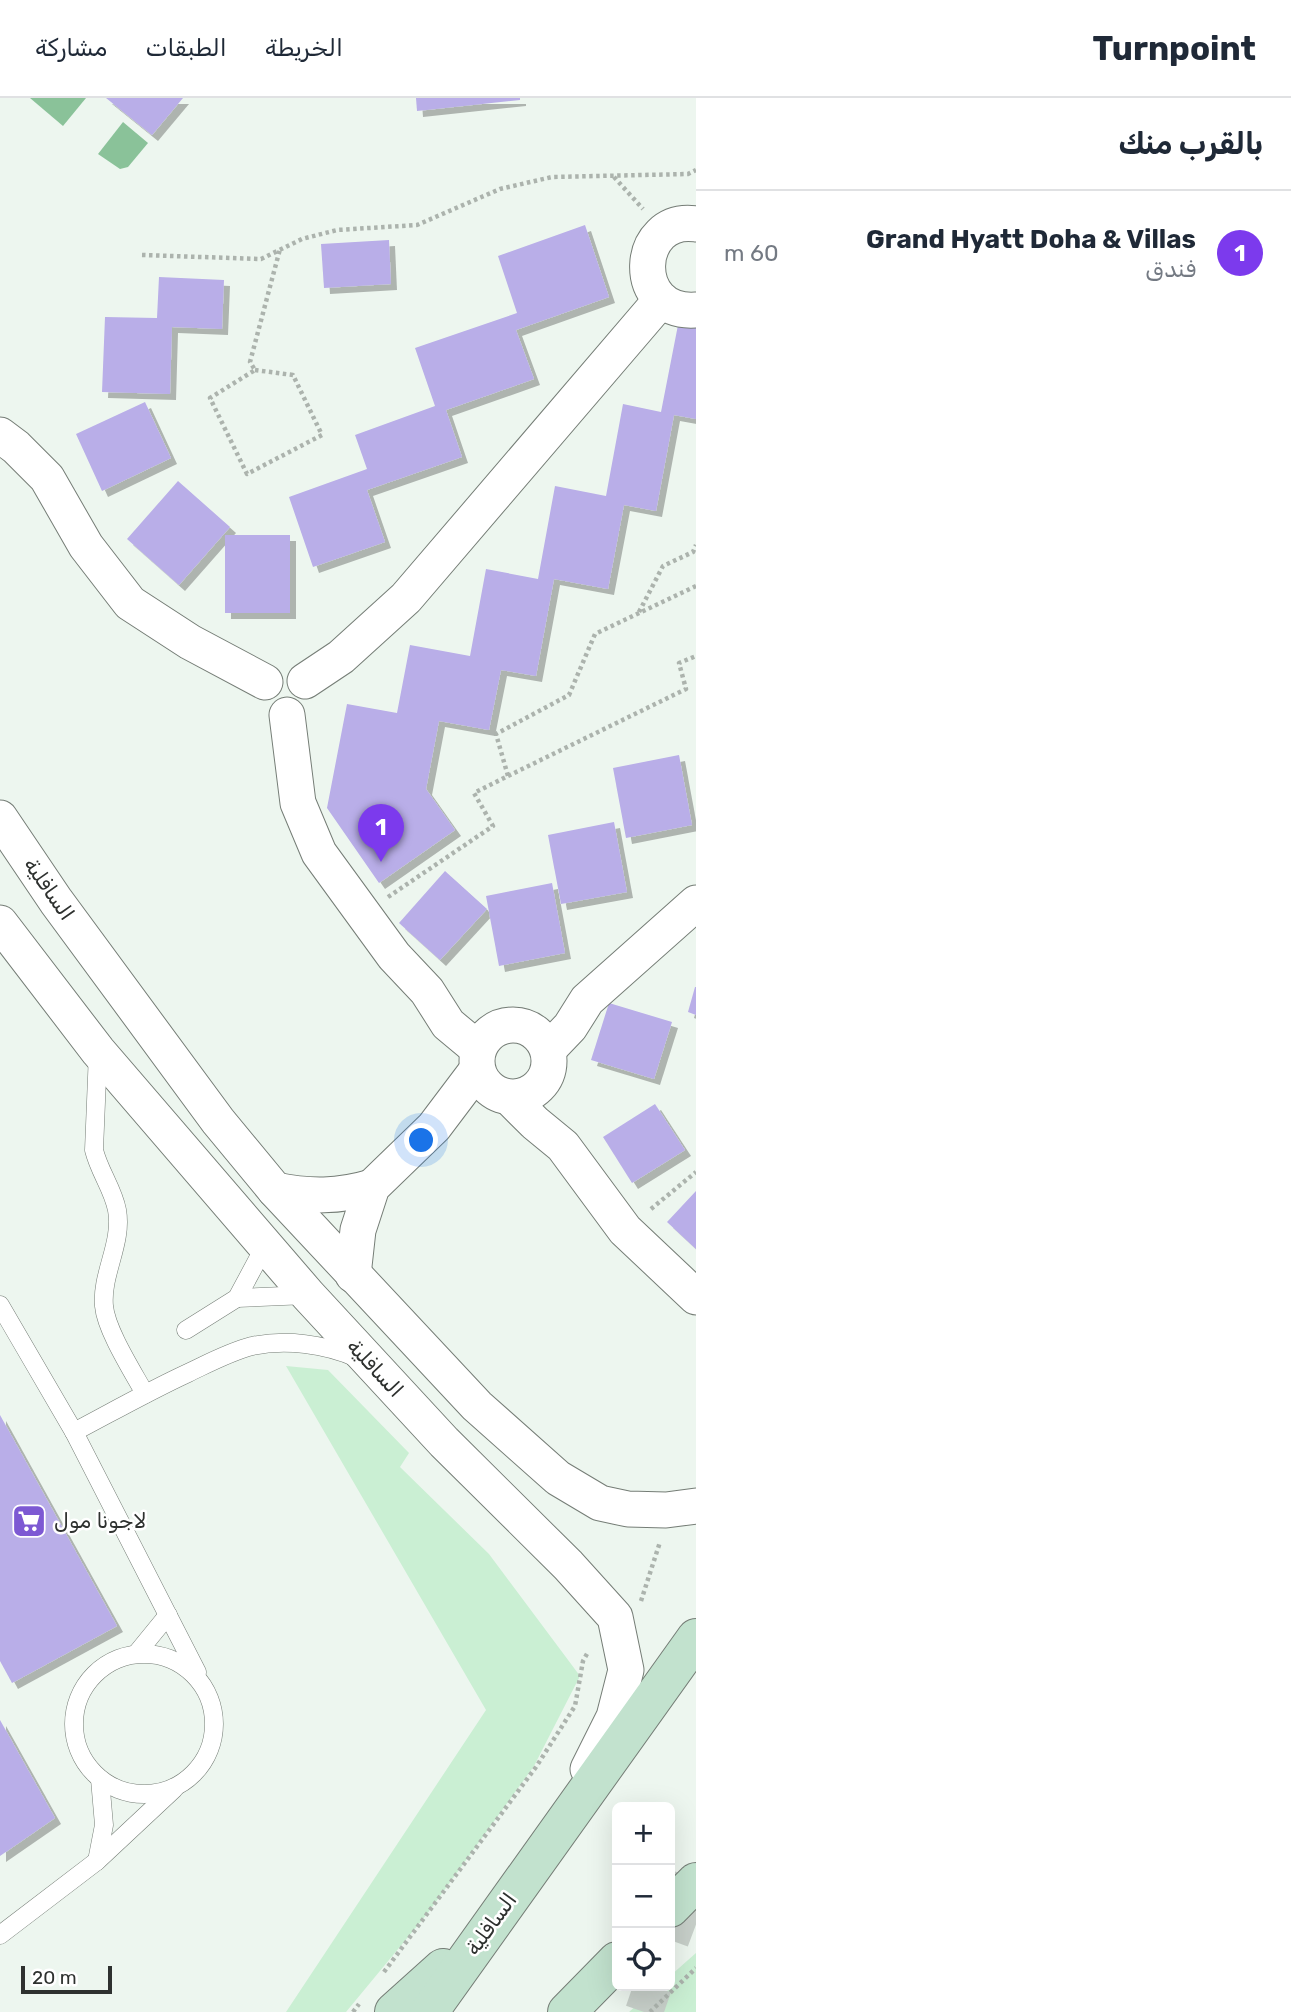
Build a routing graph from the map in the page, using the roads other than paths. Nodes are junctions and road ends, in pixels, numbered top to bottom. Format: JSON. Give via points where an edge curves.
{"nodes":[{"id":1,"x":680,"y":228,"type":"edge"},
{"id":2,"x":661,"y":300,"type":"junction"},
{"id":3,"x":696,"y":310,"type":"edge"},
{"id":4,"x":0,"y":435,"type":"edge"},
{"id":5,"x":305,"y":681,"type":"junction"},
{"id":6,"x":265,"y":682,"type":"junction"},
{"id":7,"x":287,"y":715,"type":"junction"},
{"id":8,"x":0,"y":818,"type":"edge"},
{"id":9,"x":696,"y":903,"type":"edge"},
{"id":10,"x":0,"y":923,"type":"edge"},
{"id":11,"x":98,"y":1051,"type":"junction"},
{"id":12,"x":508,"y":1063,"type":"junction"},
{"id":13,"x":372,"y":1187,"type":"junction"},
{"id":14,"x":275,"y":1190,"type":"junction"},
{"id":15,"x":266,"y":1244,"type":"junction"},
{"id":16,"x":353,"y":1275,"type":"junction"},
{"id":17,"x":308,"y":1295,"type":"junction"},
{"id":18,"x":696,"y":1297,"type":"edge"},
{"id":19,"x":237,"y":1298,"type":"junction"},
{"id":20,"x":0,"y":1305,"type":"edge"},
{"id":21,"x":186,"y":1330,"type":"dead end"},
{"id":22,"x":369,"y":1363,"type":"junction"},
{"id":23,"x":145,"y":1394,"type":"junction"},
{"id":24,"x":74,"y":1432,"type":"junction"},
{"id":25,"x":681,"y":1508,"type":"edge"},
{"id":26,"x":168,"y":1615,"type":"junction"},
{"id":27,"x":696,"y":1638,"type":"edge"},
{"id":28,"x":137,"y":1653,"type":"junction"},
{"id":29,"x":207,"y":1690,"type":"junction"},
{"id":30,"x":100,"y":1779,"type":"junction"},
{"id":31,"x":178,"y":1785,"type":"junction"},
{"id":32,"x":555,"y":1837,"type":"junction"},
{"id":33,"x":97,"y":1861,"type":"junction"},
{"id":34,"x":696,"y":1882,"type":"edge"},
{"id":35,"x":696,"y":1903,"type":"edge"},
{"id":36,"x":675,"y":1905,"type":"edge"},
{"id":37,"x":675,"y":1909,"type":"edge"},
{"id":38,"x":484,"y":1932,"type":"junction"},
{"id":39,"x":0,"y":1936,"type":"edge"},
{"id":40,"x":612,"y":1966,"type":"edge"},
{"id":41,"x":377,"y":1998,"type":"edge"},
{"id":42,"x":429,"y":2012,"type":"edge"},
{"id":43,"x":567,"y":2012,"type":"edge"}],
"edges":[{"from":1,"to":2,"type":"street","via":[[654,241],[649,253],[648,278]]},
{"from":2,"to":3,"type":"street"},
{"from":2,"to":5,"type":"street","via":[[406,598],[341,657]]},
{"from":4,"to":6,"type":"street","via":[[47,478],[86,545],[130,603]]},
{"from":5,"to":6,"type":"street","via":[[288,669],[273,673]]},
{"from":5,"to":7,"type":"street","via":[[304,705]]},
{"from":6,"to":7,"type":"street","via":[[263,694],[269,708]]},
{"from":7,"to":12,"type":"street","via":[[298,803],[319,853],[394,956],[427,991],[461,1004]]},
{"from":8,"to":14,"type":"street","name":"السافلية","via":[[162,1046]]},
{"from":9,"to":12,"type":"street","via":[[587,1000],[554,1009]]},
{"from":10,"to":11,"type":"street","name":"السافلية"},
{"from":11,"to":15,"type":"street","name":"السافلية"},
{"from":11,"to":23,"type":"lane","via":[[94,1150],[118,1222],[104,1306]]},
{"from":12,"to":13,"type":"street","via":[[466,1113],[434,1128]]},
{"from":12,"to":18,"type":"street","via":[[535,1123],[563,1146],[625,1230]]},
{"from":13,"to":14,"type":"street","via":[[314,1196]]},
{"from":13,"to":16,"type":"street","via":[[358,1230]]},
{"from":14,"to":16,"type":"street","name":"السافلية"},
{"from":15,"to":17,"type":"street","name":"السافلية"},
{"from":15,"to":19,"type":"lane"},
{"from":16,"to":25,"type":"street","name":"السافلية","via":[[477,1406],[558,1478],[600,1503],[628,1509]]},
{"from":17,"to":19,"type":"lane"},
{"from":17,"to":22,"type":"street","name":"السافلية"},
{"from":19,"to":21,"type":"lane"},
{"from":20,"to":24,"type":"lane"},
{"from":22,"to":23,"type":"lane","via":[[300,1343],[253,1346],[226,1354]]},
{"from":22,"to":32,"type":"street","name":"السافلية","via":[[615,1617],[626,1670],[614,1717]]},
{"from":23,"to":24,"type":"lane"},
{"from":24,"to":26,"type":"lane"},
{"from":26,"to":28,"type":"lane"},
{"from":26,"to":29,"type":"lane"},
{"from":27,"to":32,"type":"street","name":"السافلية"},
{"from":28,"to":29,"type":"lane","via":[[178,1661],[195,1673]]},
{"from":28,"to":30,"type":"lane","via":[[114,1660],[95,1673],[81,1692],[74,1715],[75,1739],[84,1761]]},
{"from":29,"to":31,"type":"lane","via":[[214,1711],[208,1754]]},
{"from":30,"to":31,"type":"lane","via":[[117,1790],[138,1794],[159,1793]]},
{"from":30,"to":33,"type":"lane","via":[[104,1825]]},
{"from":31,"to":33,"type":"lane"},
{"from":32,"to":38,"type":"street","name":"السافلية"},
{"from":33,"to":39,"type":"lane"},
{"from":34,"to":36,"type":"street"},
{"from":35,"to":37,"type":"street"},
{"from":38,"to":41,"type":"street"},
{"from":38,"to":42,"type":"street","name":"السافلية"},
{"from":40,"to":43,"type":"street"}]}
